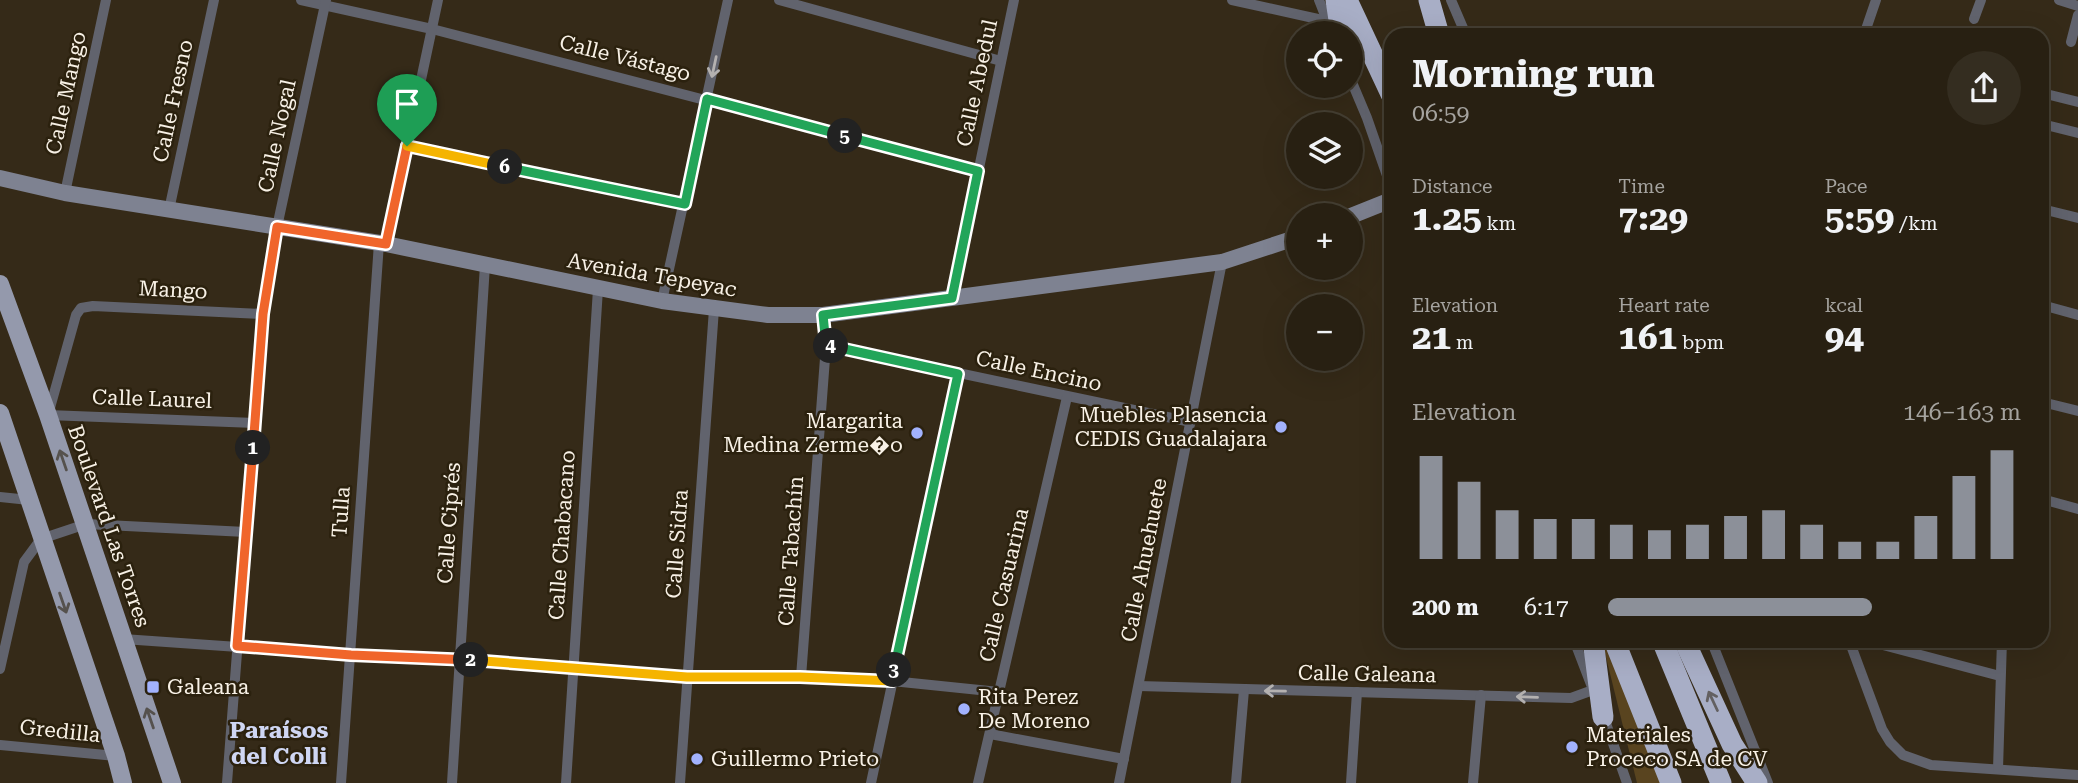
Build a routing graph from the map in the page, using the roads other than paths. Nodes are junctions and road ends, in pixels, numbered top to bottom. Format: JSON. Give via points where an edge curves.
{"nodes":[{"id":1,"x":106,"y":0,"type":"edge"},
{"id":2,"x":214,"y":0,"type":"edge"},
{"id":3,"x":301,"y":0,"type":"edge"},
{"id":4,"x":438,"y":0,"type":"edge"},
{"id":5,"x":728,"y":0,"type":"edge"},
{"id":6,"x":779,"y":0,"type":"edge"},
{"id":7,"x":1014,"y":0,"type":"edge"},
{"id":8,"x":1232,"y":0,"type":"edge"},
{"id":9,"x":1319,"y":0,"type":"edge"},
{"id":10,"x":1336,"y":0,"type":"edge"},
{"id":11,"x":1347,"y":0,"type":"edge"},
{"id":12,"x":1429,"y":0,"type":"edge"},
{"id":13,"x":1451,"y":0,"type":"edge"},
{"id":14,"x":1876,"y":0,"type":"edge"},
{"id":15,"x":1981,"y":0,"type":"edge"},
{"id":16,"x":2059,"y":0,"type":"edge"},
{"id":17,"x":326,"y":3,"type":"edge"},
{"id":18,"x":2078,"y":6,"type":"edge"},
{"id":19,"x":2078,"y":15,"type":"edge"},
{"id":20,"x":1974,"y":19,"type":"dead end"},
{"id":21,"x":1311,"y":21,"type":"edge"},
{"id":22,"x":1331,"y":21,"type":"edge"},
{"id":23,"x":1334,"y":21,"type":"edge"},
{"id":24,"x":1437,"y":28,"type":"edge"},
{"id":25,"x":1463,"y":28,"type":"edge"},
{"id":26,"x":1866,"y":28,"type":"edge"},
{"id":27,"x":432,"y":29,"type":"junction"},
{"id":28,"x":2071,"y":43,"type":"dead end"},
{"id":29,"x":1001,"y":61,"type":"junction"},
{"id":30,"x":1384,"y":79,"type":"edge"},
{"id":31,"x":2049,"y":95,"type":"edge"},
{"id":32,"x":1359,"y":98,"type":"edge"},
{"id":33,"x":707,"y":99,"type":"junction"},
{"id":34,"x":2078,"y":102,"type":"edge"},
{"id":35,"x":2049,"y":126,"type":"edge"},
{"id":36,"x":2078,"y":133,"type":"edge"},
{"id":37,"x":407,"y":146,"type":"junction"},
{"id":38,"x":1384,"y":167,"type":"edge"},
{"id":39,"x":978,"y":171,"type":"junction"},
{"id":40,"x":0,"y":178,"type":"edge"},
{"id":41,"x":65,"y":193,"type":"junction"},
{"id":42,"x":1384,"y":203,"type":"edge"},
{"id":43,"x":685,"y":204,"type":"junction"},
{"id":44,"x":169,"y":210,"type":"junction"},
{"id":45,"x":1363,"y":211,"type":"edge"},
{"id":46,"x":2049,"y":211,"type":"edge"},
{"id":47,"x":2078,"y":218,"type":"edge"},
{"id":48,"x":277,"y":227,"type":"junction"},
{"id":49,"x":1286,"y":241,"type":"edge"},
{"id":50,"x":382,"y":244,"type":"junction"},
{"id":51,"x":1222,"y":262,"type":"junction"},
{"id":52,"x":485,"y":265,"type":"junction"},
{"id":53,"x":0,"y":284,"type":"edge"},
{"id":54,"x":597,"y":289,"type":"junction"},
{"id":55,"x":952,"y":298,"type":"junction"},
{"id":56,"x":662,"y":301,"type":"junction"},
{"id":57,"x":2049,"y":307,"type":"edge"},
{"id":58,"x":714,"y":309,"type":"junction"},
{"id":59,"x":263,"y":314,"type":"junction"},
{"id":60,"x":823,"y":315,"type":"junction"},
{"id":61,"x":2078,"y":315,"type":"edge"},
{"id":62,"x":826,"y":345,"type":"junction"},
{"id":63,"x":958,"y":374,"type":"junction"},
{"id":64,"x":1067,"y":397,"type":"junction"},
{"id":65,"x":2049,"y":404,"type":"edge"},
{"id":66,"x":2078,"y":411,"type":"edge"},
{"id":67,"x":0,"y":413,"type":"edge"},
{"id":68,"x":48,"y":415,"type":"junction"},
{"id":69,"x":1191,"y":422,"type":"junction"},
{"id":70,"x":254,"y":423,"type":"junction"},
{"id":71,"x":0,"y":497,"type":"edge"},
{"id":72,"x":29,"y":500,"type":"junction"},
{"id":73,"x":2049,"y":501,"type":"edge"},
{"id":74,"x":2078,"y":509,"type":"edge"},
{"id":75,"x":86,"y":524,"type":"junction"},
{"id":76,"x":246,"y":532,"type":"junction"},
{"id":77,"x":41,"y":539,"type":"junction"},
{"id":78,"x":0,"y":610,"type":"edge"},
{"id":79,"x":12,"y":611,"type":"junction"},
{"id":80,"x":123,"y":639,"type":"junction"},
{"id":81,"x":237,"y":646,"type":"junction"},
{"id":82,"x":1577,"y":648,"type":"edge"},
{"id":83,"x":1594,"y":648,"type":"edge"},
{"id":84,"x":1617,"y":648,"type":"edge"},
{"id":85,"x":1665,"y":648,"type":"edge"},
{"id":86,"x":1688,"y":648,"type":"edge"},
{"id":87,"x":1714,"y":648,"type":"edge"},
{"id":88,"x":1852,"y":648,"type":"edge"},
{"id":89,"x":1894,"y":648,"type":"edge"},
{"id":90,"x":2002,"y":648,"type":"edge"},
{"id":91,"x":351,"y":655,"type":"junction"},
{"id":92,"x":460,"y":659,"type":"junction"},
{"id":93,"x":573,"y":668,"type":"junction"},
{"id":94,"x":0,"y":669,"type":"edge"},
{"id":95,"x":2000,"y":676,"type":"junction"},
{"id":96,"x":687,"y":677,"type":"junction"},
{"id":97,"x":800,"y":677,"type":"junction"},
{"id":98,"x":892,"y":681,"type":"junction"},
{"id":99,"x":1139,"y":686,"type":"junction"},
{"id":100,"x":1244,"y":690,"type":"junction"},
{"id":101,"x":1593,"y":690,"type":"junction"},
{"id":102,"x":999,"y":692,"type":"junction"},
{"id":103,"x":1357,"y":692,"type":"junction"},
{"id":104,"x":1481,"y":695,"type":"junction"},
{"id":105,"x":1603,"y":717,"type":"junction"},
{"id":106,"x":990,"y":734,"type":"junction"},
{"id":107,"x":0,"y":744,"type":"edge"},
{"id":108,"x":116,"y":756,"type":"junction"},
{"id":109,"x":1124,"y":759,"type":"junction"},
{"id":110,"x":1998,"y":769,"type":"junction"},
{"id":111,"x":2078,"y":775,"type":"edge"},
{"id":112,"x":123,"y":783,"type":"edge"},
{"id":113,"x":172,"y":783,"type":"edge"},
{"id":114,"x":228,"y":783,"type":"edge"},
{"id":115,"x":341,"y":783,"type":"edge"},
{"id":116,"x":452,"y":783,"type":"edge"},
{"id":117,"x":566,"y":783,"type":"edge"},
{"id":118,"x":680,"y":783,"type":"edge"},
{"id":119,"x":872,"y":783,"type":"edge"},
{"id":120,"x":978,"y":783,"type":"edge"},
{"id":121,"x":1119,"y":783,"type":"edge"},
{"id":122,"x":1236,"y":783,"type":"edge"},
{"id":123,"x":1351,"y":783,"type":"edge"},
{"id":124,"x":1473,"y":783,"type":"edge"},
{"id":125,"x":1627,"y":783,"type":"edge"},
{"id":126,"x":1671,"y":783,"type":"edge"},
{"id":127,"x":1721,"y":783,"type":"edge"},
{"id":128,"x":1757,"y":783,"type":"edge"},
{"id":129,"x":1768,"y":783,"type":"edge"}],
"edges":[{"from":1,"to":41,"type":"street","name":"Calle Mango"},
{"from":2,"to":44,"type":"street","name":"Calle Fresno"},
{"from":3,"to":17,"type":"street","name":"Calle Vástago"},
{"from":4,"to":27,"type":"street","name":"Tulla"},
{"from":5,"to":33,"type":"street","one_way":true},
{"from":6,"to":29,"type":"street"},
{"from":7,"to":29,"type":"street","name":"Calle Abedul"},
{"from":8,"to":21,"type":"street"},
{"from":9,"to":22,"type":"street"},
{"from":10,"to":23,"type":"highway"},
{"from":11,"to":30,"type":"highway"},
{"from":12,"to":24,"type":"highway"},
{"from":13,"to":25,"type":"street"},
{"from":14,"to":26,"type":"street"},
{"from":15,"to":20,"type":"street"},
{"from":16,"to":18,"type":"street"},
{"from":17,"to":27,"type":"street","name":"Calle Vástago"},
{"from":17,"to":48,"type":"street","name":"Calle Nogal"},
{"from":19,"to":28,"type":"street"},
{"from":27,"to":33,"type":"street","name":"Calle Vástago"},
{"from":27,"to":37,"type":"street","name":"Tulla"},
{"from":29,"to":39,"type":"street","name":"Calle Abedul"},
{"from":31,"to":34,"type":"street"},
{"from":32,"to":38,"type":"street"},
{"from":33,"to":39,"type":"street","name":"Calle Vástago"},
{"from":33,"to":43,"type":"street"},
{"from":35,"to":36,"type":"street"},
{"from":37,"to":43,"type":"street"},
{"from":37,"to":50,"type":"street","name":"Tulla"},
{"from":39,"to":55,"type":"street","name":"Calle Abedul"},
{"from":40,"to":41,"type":"street","name":"Avenida Tepeyac"},
{"from":41,"to":44,"type":"street","name":"Avenida Tepeyac"},
{"from":42,"to":45,"type":"street"},
{"from":43,"to":56,"type":"street"},
{"from":44,"to":48,"type":"street","name":"Avenida Tepeyac"},
{"from":46,"to":47,"type":"street"},
{"from":48,"to":50,"type":"street","name":"Avenida Tepeyac"},
{"from":48,"to":59,"type":"street","name":"Calle Nogal"},
{"from":49,"to":51,"type":"street","name":"Avenida Tepeyac"},
{"from":50,"to":52,"type":"street","name":"Avenida Tepeyac"},
{"from":50,"to":91,"type":"street","name":"Tulla"},
{"from":51,"to":55,"type":"street","name":"Avenida Tepeyac"},
{"from":51,"to":69,"type":"street","name":"Calle Ahuehuete"},
{"from":52,"to":54,"type":"street","name":"Avenida Tepeyac"},
{"from":52,"to":92,"type":"street","name":"Calle Ciprés"},
{"from":53,"to":68,"type":"main road","name":"Boulevard Las Torres"},
{"from":54,"to":56,"type":"street","name":"Avenida Tepeyac"},
{"from":54,"to":93,"type":"street","name":"Calle Chabacano"},
{"from":55,"to":60,"type":"street","name":"Avenida Tepeyac"},
{"from":56,"to":58,"type":"street","name":"Avenida Tepeyac"},
{"from":57,"to":61,"type":"street"},
{"from":58,"to":60,"type":"street","name":"Avenida Tepeyac"},
{"from":58,"to":96,"type":"street","name":"Calle Sidra"},
{"from":59,"to":68,"type":"street","name":"Mango","via":[[81,308]]},
{"from":59,"to":70,"type":"street","name":"Calle Nogal"},
{"from":60,"to":62,"type":"street"},
{"from":62,"to":63,"type":"street","name":"Calle Encino"},
{"from":62,"to":97,"type":"street","name":"Calle Tabachín"},
{"from":63,"to":64,"type":"street","name":"Calle Encino"},
{"from":63,"to":98,"type":"street"},
{"from":64,"to":69,"type":"street","name":"Calle Encino"},
{"from":64,"to":102,"type":"street","name":"Calle Casuarina"},
{"from":65,"to":66,"type":"street"},
{"from":67,"to":72,"type":"main road"},
{"from":68,"to":70,"type":"street","name":"Calle Laurel"},
{"from":75,"to":68,"type":"main road","name":"Boulevard Las Torres","one_way":true},
{"from":69,"to":99,"type":"street","name":"Calle Ahuehuete"},
{"from":70,"to":76,"type":"street","name":"Calle Nogal"},
{"from":71,"to":72,"type":"street"},
{"from":72,"to":77,"type":"main road"},
{"from":73,"to":74,"type":"street"},
{"from":75,"to":76,"type":"street"},
{"from":75,"to":77,"type":"street"},
{"from":75,"to":80,"type":"main road","name":"Boulevard Las Torres"},
{"from":76,"to":81,"type":"street","name":"Calle Nogal"},
{"from":77,"to":79,"type":"street","via":[[24,562]]},
{"from":77,"to":108,"type":"main road","one_way":true},
{"from":78,"to":79,"type":"street"},
{"from":79,"to":94,"type":"street"},
{"from":80,"to":81,"type":"street"},
{"from":113,"to":80,"type":"main road","name":"Boulevard Las Torres","one_way":true},
{"from":81,"to":91,"type":"street"},
{"from":81,"to":114,"type":"street","name":"Calle Nogal"},
{"from":82,"to":101,"type":"street"},
{"from":83,"to":105,"type":"highway"},
{"from":84,"to":126,"type":"highway"},
{"from":85,"to":127,"type":"highway"},
{"from":128,"to":86,"type":"highway","one_way":true,"via":[[1732,744]]},
{"from":87,"to":129,"type":"street"},
{"from":88,"to":110,"type":"street","via":[[1882,729],[1903,755],[1931,765]]},
{"from":89,"to":95,"type":"street"},
{"from":90,"to":95,"type":"street"},
{"from":91,"to":92,"type":"street"},
{"from":91,"to":115,"type":"street","name":"Tulla"},
{"from":92,"to":93,"type":"street"},
{"from":92,"to":116,"type":"street","name":"Calle Ciprés"},
{"from":93,"to":96,"type":"street"},
{"from":93,"to":117,"type":"street","name":"Calle Chabacano"},
{"from":95,"to":110,"type":"street"},
{"from":96,"to":97,"type":"street"},
{"from":96,"to":118,"type":"street","name":"Calle Sidra"},
{"from":97,"to":98,"type":"street"},
{"from":98,"to":102,"type":"street"},
{"from":98,"to":119,"type":"street"},
{"from":99,"to":100,"type":"street","name":"Calle Galeana"},
{"from":99,"to":109,"type":"street","name":"Calle Ahuehuete"},
{"from":103,"to":100,"type":"street","name":"Calle Galeana","one_way":true},
{"from":100,"to":122,"type":"street"},
{"from":101,"to":104,"type":"street","name":"Calle Galeana","one_way":true,"via":[[1571,698]]},
{"from":101,"to":105,"type":"street"},
{"from":102,"to":106,"type":"street","name":"Calle Casuarina"},
{"from":103,"to":104,"type":"street","name":"Calle Galeana"},
{"from":103,"to":123,"type":"street"},
{"from":104,"to":124,"type":"street"},
{"from":105,"to":125,"type":"street"},
{"from":106,"to":109,"type":"street"},
{"from":106,"to":120,"type":"street","name":"Calle Casuarina"},
{"from":107,"to":108,"type":"street","name":"Gredilla"},
{"from":108,"to":112,"type":"main road"},
{"from":109,"to":121,"type":"street","name":"Calle Ahuehuete"},
{"from":110,"to":111,"type":"street"}]}
